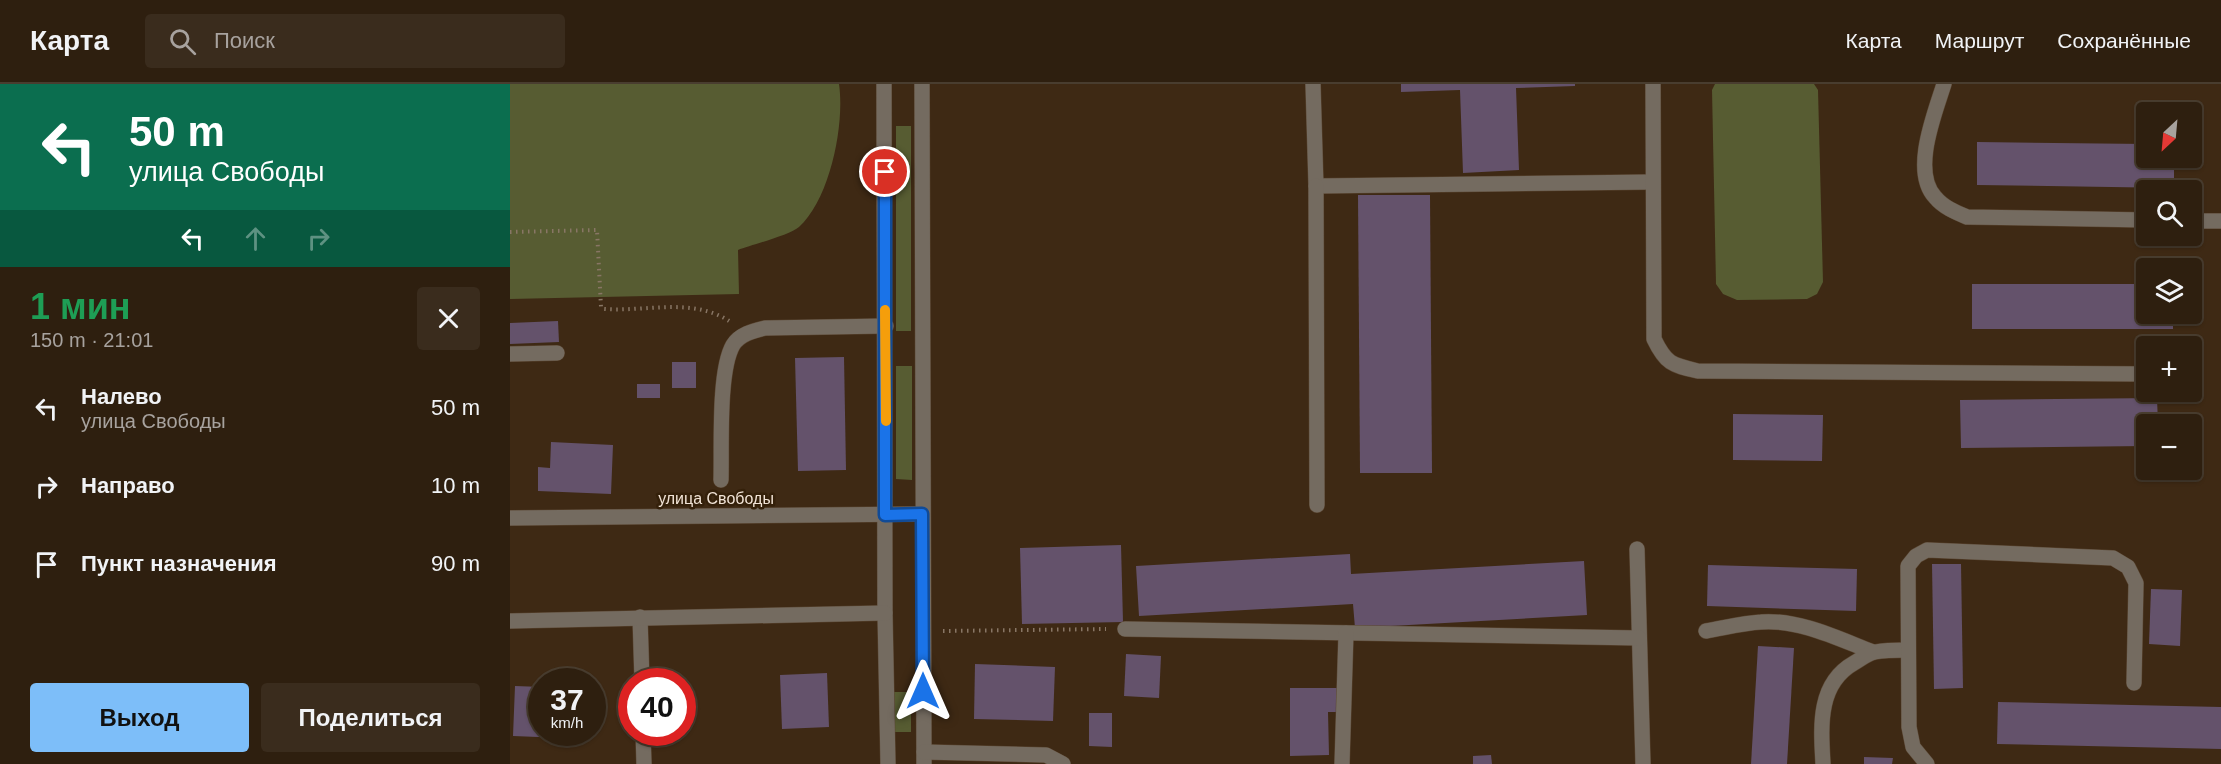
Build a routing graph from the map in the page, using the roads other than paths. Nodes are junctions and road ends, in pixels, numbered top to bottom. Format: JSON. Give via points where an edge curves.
{"nodes":[{"id":1,"x":884,"y":84,"type":"edge"},
{"id":2,"x":922,"y":84,"type":"edge"},
{"id":3,"x":1313,"y":84,"type":"edge"},
{"id":4,"x":1653,"y":84,"type":"edge"},
{"id":5,"x":1944,"y":84,"type":"edge"},
{"id":6,"x":1652,"y":182,"type":"junction"},
{"id":7,"x":1316,"y":186,"type":"junction"},
{"id":8,"x":2136,"y":220,"type":"edge"},
{"id":9,"x":2202,"y":221,"type":"edge"},
{"id":10,"x":2221,"y":221,"type":"edge"},
{"id":11,"x":886,"y":326,"type":"junction"},
{"id":12,"x":557,"y":353,"type":"dead end"},
{"id":13,"x":510,"y":354,"type":"edge"},
{"id":14,"x":2136,"y":374,"type":"edge"},
{"id":15,"x":721,"y":480,"type":"dead end"},
{"id":16,"x":1317,"y":505,"type":"dead end"},
{"id":17,"x":922,"y":514,"type":"junction"},
{"id":18,"x":885,"y":515,"type":"junction"},
{"id":19,"x":510,"y":518,"type":"edge"},
{"id":20,"x":1637,"y":549,"type":"dead end"},
{"id":21,"x":885,"y":613,"type":"junction"},
{"id":22,"x":640,"y":617,"type":"junction"},
{"id":23,"x":510,"y":621,"type":"edge"},
{"id":24,"x":1125,"y":629,"type":"road end"},
{"id":25,"x":1706,"y":631,"type":"dead end"},
{"id":26,"x":1346,"y":633,"type":"junction"},
{"id":27,"x":1639,"y":638,"type":"junction"},
{"id":28,"x":1908,"y":650,"type":"junction"},
{"id":29,"x":1873,"y":652,"type":"junction"},
{"id":30,"x":642,"y":668,"type":"edge"},
{"id":31,"x":2134,"y":683,"type":"dead end"},
{"id":32,"x":643,"y":746,"type":"edge"},
{"id":33,"x":924,"y":758,"type":"edge"},
{"id":34,"x":644,"y":764,"type":"edge"},
{"id":35,"x":888,"y":764,"type":"edge"},
{"id":36,"x":1063,"y":764,"type":"edge"},
{"id":37,"x":1342,"y":764,"type":"edge"},
{"id":38,"x":1643,"y":764,"type":"edge"},
{"id":39,"x":1823,"y":764,"type":"edge"},
{"id":40,"x":1927,"y":764,"type":"edge"}],
"edges":[{"from":1,"to":11,"type":"street"},
{"from":2,"to":17,"type":"street"},
{"from":3,"to":7,"type":"street"},
{"from":4,"to":6,"type":"street"},
{"from":5,"to":8,"type":"street","via":[[1924,166],[1934,196],[1952,211],[1967,217]]},
{"from":6,"to":7,"type":"street"},
{"from":6,"to":14,"type":"street","via":[[1654,339],[1662,356],[1677,366],[1698,371]]},
{"from":7,"to":16,"type":"street"},
{"from":9,"to":10,"type":"street"},
{"from":11,"to":15,"type":"street","via":[[765,328],[747,333],[734,344],[724,375]]},
{"from":11,"to":18,"type":"street"},
{"from":12,"to":13,"type":"street"},
{"from":17,"to":18,"type":"street","name":"улица Свободы"},
{"from":17,"to":33,"type":"street"},
{"from":18,"to":19,"type":"street","name":"улица Свободы"},
{"from":18,"to":21,"type":"street"},
{"from":20,"to":27,"type":"street"},
{"from":21,"to":22,"type":"street"},
{"from":21,"to":35,"type":"street"},
{"from":22,"to":23,"type":"street"},
{"from":22,"to":30,"type":"street"},
{"from":24,"to":26,"type":"street"},
{"from":25,"to":29,"type":"street","via":[[1779,622]]},
{"from":26,"to":27,"type":"street"},
{"from":26,"to":37,"type":"street"},
{"from":27,"to":38,"type":"street"},
{"from":28,"to":29,"type":"street"},
{"from":28,"to":31,"type":"street","via":[[1908,566],[1927,550],[2113,558],[2128,567],[2136,584]]},
{"from":28,"to":40,"type":"street","via":[[1909,727],[1913,747]]},
{"from":29,"to":39,"type":"street","via":[[1849,666],[1831,683],[1826,694],[1821,734]]},
{"from":32,"to":34,"type":"street"},
{"from":33,"to":36,"type":"street","via":[[1046,755]]}]}
